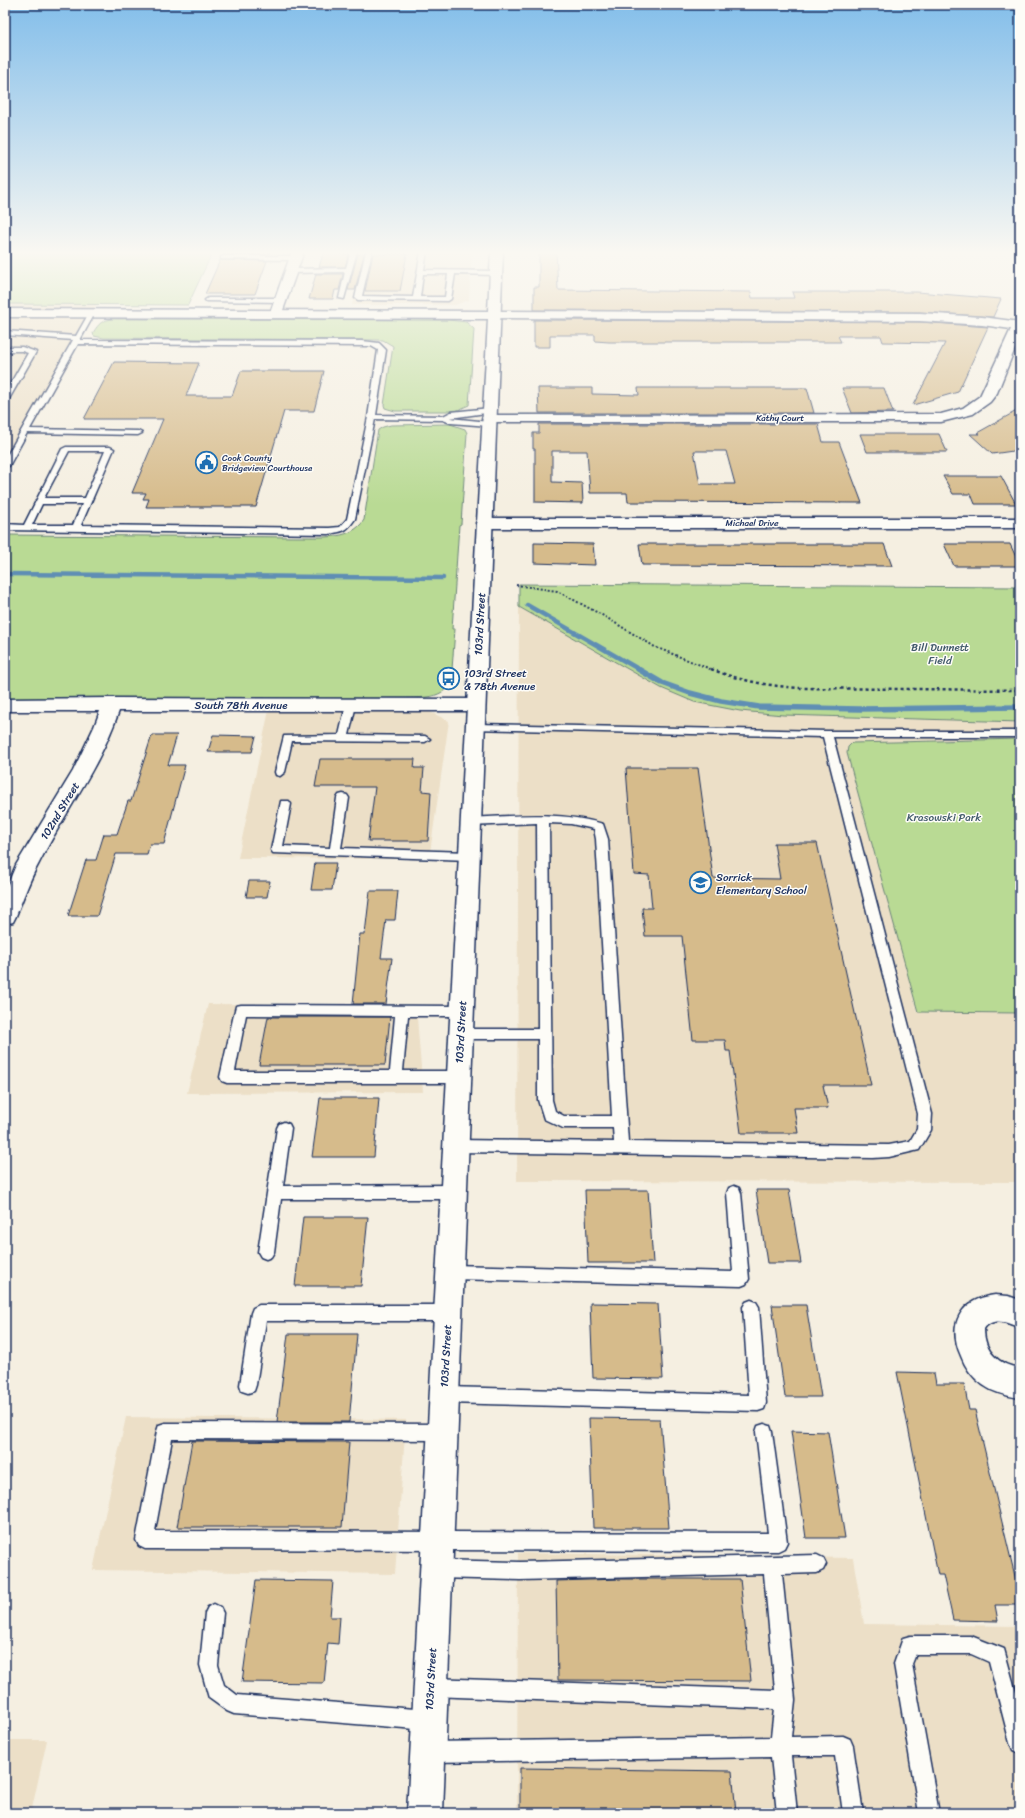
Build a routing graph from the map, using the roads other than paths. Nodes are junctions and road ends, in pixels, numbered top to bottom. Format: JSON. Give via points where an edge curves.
{"nodes":[{"id":1,"x":27,"y":336,"type":"edge"},
{"id":2,"x":78,"y":336,"type":"edge"},
{"id":3,"x":493,"y":336,"type":"edge"},
{"id":4,"x":1015,"y":336,"type":"edge"},
{"id":5,"x":76,"y":340,"type":"junction"},
{"id":6,"x":5,"y":349,"type":"edge"},
{"id":7,"x":5,"y":399,"type":"edge"},
{"id":8,"x":372,"y":417,"type":"junction"},
{"id":9,"x":489,"y":417,"type":"junction"},
{"id":10,"x":444,"y":418,"type":"junction"},
{"id":11,"x":25,"y":431,"type":"junction"},
{"id":12,"x":138,"y":433,"type":"dead end"},
{"id":13,"x":9,"y":452,"type":"edge"},
{"id":14,"x":5,"y":466,"type":"edge"},
{"id":15,"x":39,"y":501,"type":"junction"},
{"id":16,"x":88,"y":501,"type":"junction"},
{"id":17,"x":484,"y":523,"type":"junction"},
{"id":18,"x":1020,"y":523,"type":"edge"},
{"id":19,"x":5,"y":527,"type":"edge"},
{"id":20,"x":28,"y":527,"type":"junction"},
{"id":21,"x":76,"y":528,"type":"junction"},
{"id":22,"x":112,"y":704,"type":"junction"},
{"id":23,"x":5,"y":705,"type":"edge"},
{"id":24,"x":351,"y":705,"type":"junction"},
{"id":25,"x":476,"y":705,"type":"junction"},
{"id":26,"x":475,"y":727,"type":"junction"},
{"id":27,"x":826,"y":734,"type":"junction"},
{"id":28,"x":1020,"y":734,"type":"edge"},
{"id":29,"x":343,"y":738,"type":"junction"},
{"id":30,"x":425,"y":739,"type":"dead end"},
{"id":31,"x":280,"y":772,"type":"dead end"},
{"id":32,"x":343,"y":798,"type":"dead end"},
{"id":33,"x":285,"y":804,"type":"dead end"},
{"id":34,"x":543,"y":820,"type":"junction"},
{"id":35,"x":470,"y":822,"type":"junction"},
{"id":36,"x":335,"y":851,"type":"junction"},
{"id":37,"x":469,"y":856,"type":"junction"},
{"id":38,"x":5,"y":916,"type":"edge"},
{"id":39,"x":402,"y":1011,"type":"junction"},
{"id":40,"x":461,"y":1022,"type":"junction"},
{"id":41,"x":544,"y":1034,"type":"junction"},
{"id":42,"x":396,"y":1077,"type":"junction"},
{"id":43,"x":459,"y":1077,"type":"junction"},
{"id":44,"x":619,"y":1122,"type":"junction"},
{"id":45,"x":284,"y":1128,"type":"dead end"},
{"id":46,"x":456,"y":1146,"type":"junction"},
{"id":47,"x":621,"y":1149,"type":"junction"},
{"id":48,"x":275,"y":1192,"type":"junction"},
{"id":49,"x":453,"y":1192,"type":"junction"},
{"id":50,"x":734,"y":1193,"type":"dead end"},
{"id":51,"x":266,"y":1252,"type":"dead end"},
{"id":52,"x":450,"y":1272,"type":"junction"},
{"id":53,"x":751,"y":1307,"type":"dead end"},
{"id":54,"x":448,"y":1313,"type":"junction"},
{"id":55,"x":1020,"y":1314,"type":"edge"},
{"id":56,"x":248,"y":1385,"type":"dead end"},
{"id":57,"x":1019,"y":1386,"type":"edge"},
{"id":58,"x":444,"y":1395,"type":"junction"},
{"id":59,"x":443,"y":1432,"type":"junction"},
{"id":60,"x":764,"y":1432,"type":"dead end"},
{"id":61,"x":437,"y":1555,"type":"junction"},
{"id":62,"x":817,"y":1564,"type":"dead end"},
{"id":63,"x":772,"y":1565,"type":"junction"},
{"id":64,"x":214,"y":1613,"type":"dead end"},
{"id":65,"x":431,"y":1687,"type":"junction"},
{"id":66,"x":785,"y":1700,"type":"junction"},
{"id":67,"x":429,"y":1720,"type":"junction"},
{"id":68,"x":1020,"y":1743,"type":"edge"},
{"id":69,"x":780,"y":1746,"type":"junction"},
{"id":70,"x":428,"y":1752,"type":"junction"},
{"id":71,"x":425,"y":1813,"type":"edge"},
{"id":72,"x":787,"y":1813,"type":"edge"},
{"id":73,"x":853,"y":1813,"type":"edge"},
{"id":74,"x":929,"y":1813,"type":"edge"}],
"edges":[{"from":1,"to":5,"type":"lane"},
{"from":2,"to":5,"type":"lane"},
{"from":3,"to":9,"type":"street","name":"103rd Street"},
{"from":4,"to":9,"type":"street","name":"Kathy Court","via":[[984,402],[972,410],[941,418]]},
{"from":5,"to":8,"type":"lane","via":[[373,344],[382,350]]},
{"from":5,"to":11,"type":"lane"},
{"from":6,"to":7,"type":"lane","via":[[32,352]]},
{"from":8,"to":10,"type":"lane"},
{"from":8,"to":21,"type":"lane","via":[[351,519],[343,528],[329,532]]},
{"from":9,"to":10,"type":"lane","via":[[451,421]]},
{"from":9,"to":10,"type":"lane","via":[[450,414]]},
{"from":9,"to":17,"type":"street","name":"103rd Street"},
{"from":11,"to":12,"type":"lane"},
{"from":11,"to":13,"type":"lane"},
{"from":13,"to":14,"type":"lane"},
{"from":15,"to":16,"type":"lane"},
{"from":15,"to":16,"type":"lane","via":[[66,449],[110,449]]},
{"from":15,"to":20,"type":"lane"},
{"from":16,"to":21,"type":"lane"},
{"from":17,"to":18,"type":"street","name":"Michael Drive"},
{"from":17,"to":25,"type":"street","name":"103rd Street"},
{"from":19,"to":20,"type":"lane"},
{"from":20,"to":21,"type":"lane"},
{"from":22,"to":23,"type":"street","name":"South 78th Avenue"},
{"from":22,"to":24,"type":"street","name":"South 78th Avenue"},
{"from":22,"to":38,"type":"street","name":"102nd Street","via":[[83,771],[27,865]]},
{"from":24,"to":25,"type":"street","name":"South 78th Avenue"},
{"from":24,"to":29,"type":"lane"},
{"from":25,"to":26,"type":"street","name":"103rd Street"},
{"from":26,"to":27,"type":"lane"},
{"from":26,"to":35,"type":"street","name":"103rd Street"},
{"from":27,"to":28,"type":"lane"},
{"from":27,"to":47,"type":"lane","via":[[921,1095],[925,1114],[924,1130],[914,1146],[889,1151]]},
{"from":29,"to":30,"type":"lane"},
{"from":29,"to":31,"type":"lane","via":[[288,738]]},
{"from":32,"to":36,"type":"lane"},
{"from":33,"to":36,"type":"lane","via":[[277,850]]},
{"from":34,"to":35,"type":"lane"},
{"from":34,"to":41,"type":"lane"},
{"from":34,"to":44,"type":"lane","via":[[588,822],[599,827],[602,839]]},
{"from":35,"to":37,"type":"street","name":"103rd Street"},
{"from":36,"to":37,"type":"lane"},
{"from":37,"to":40,"type":"street","name":"103rd Street"},
{"from":39,"to":40,"type":"lane"},
{"from":39,"to":42,"type":"lane"},
{"from":39,"to":42,"type":"lane","via":[[241,1010],[227,1077]]},
{"from":40,"to":41,"type":"lane"},
{"from":40,"to":43,"type":"street","name":"103rd Street"},
{"from":41,"to":44,"type":"lane","via":[[545,1100],[549,1115],[563,1122]]},
{"from":42,"to":43,"type":"lane"},
{"from":43,"to":46,"type":"street","name":"103rd Street"},
{"from":44,"to":47,"type":"lane"},
{"from":45,"to":48,"type":"lane"},
{"from":46,"to":47,"type":"lane"},
{"from":46,"to":49,"type":"street","name":"103rd Street"},
{"from":48,"to":49,"type":"lane"},
{"from":48,"to":51,"type":"lane"},
{"from":49,"to":52,"type":"street","name":"103rd Street"},
{"from":50,"to":52,"type":"lane","via":[[740,1279]]},
{"from":52,"to":54,"type":"street","name":"103rd Street"},
{"from":53,"to":58,"type":"lane","via":[[758,1403]]},
{"from":54,"to":56,"type":"lane","via":[[260,1314]]},
{"from":54,"to":58,"type":"street","name":"103rd Street"},
{"from":55,"to":57,"type":"street","via":[[1000,1308],[982,1311],[974,1318],[969,1328],[973,1353],[986,1370],[1004,1381]]},
{"from":58,"to":59,"type":"street","name":"103rd Street"},
{"from":59,"to":61,"type":"street","name":"103rd Street"},
{"from":59,"to":61,"type":"lane","via":[[166,1431],[145,1540]]},
{"from":60,"to":61,"type":"lane","via":[[778,1542]]},
{"from":61,"to":63,"type":"lane","via":[[520,1571]]},
{"from":61,"to":65,"type":"street","name":"103rd Street"},
{"from":62,"to":63,"type":"lane"},
{"from":63,"to":66,"type":"lane"},
{"from":64,"to":67,"type":"lane","via":[[209,1665],[216,1691],[234,1704]]},
{"from":65,"to":66,"type":"lane"},
{"from":65,"to":67,"type":"street","name":"103rd Street"},
{"from":66,"to":69,"type":"lane"},
{"from":67,"to":70,"type":"street","name":"103rd Street"},
{"from":68,"to":74,"type":"lane","via":[[998,1656],[970,1645],[910,1645],[902,1664]]},
{"from":69,"to":70,"type":"lane"},
{"from":69,"to":72,"type":"lane"},
{"from":69,"to":73,"type":"lane","via":[[843,1746]]},
{"from":70,"to":71,"type":"street","name":"103rd Street"}]}
